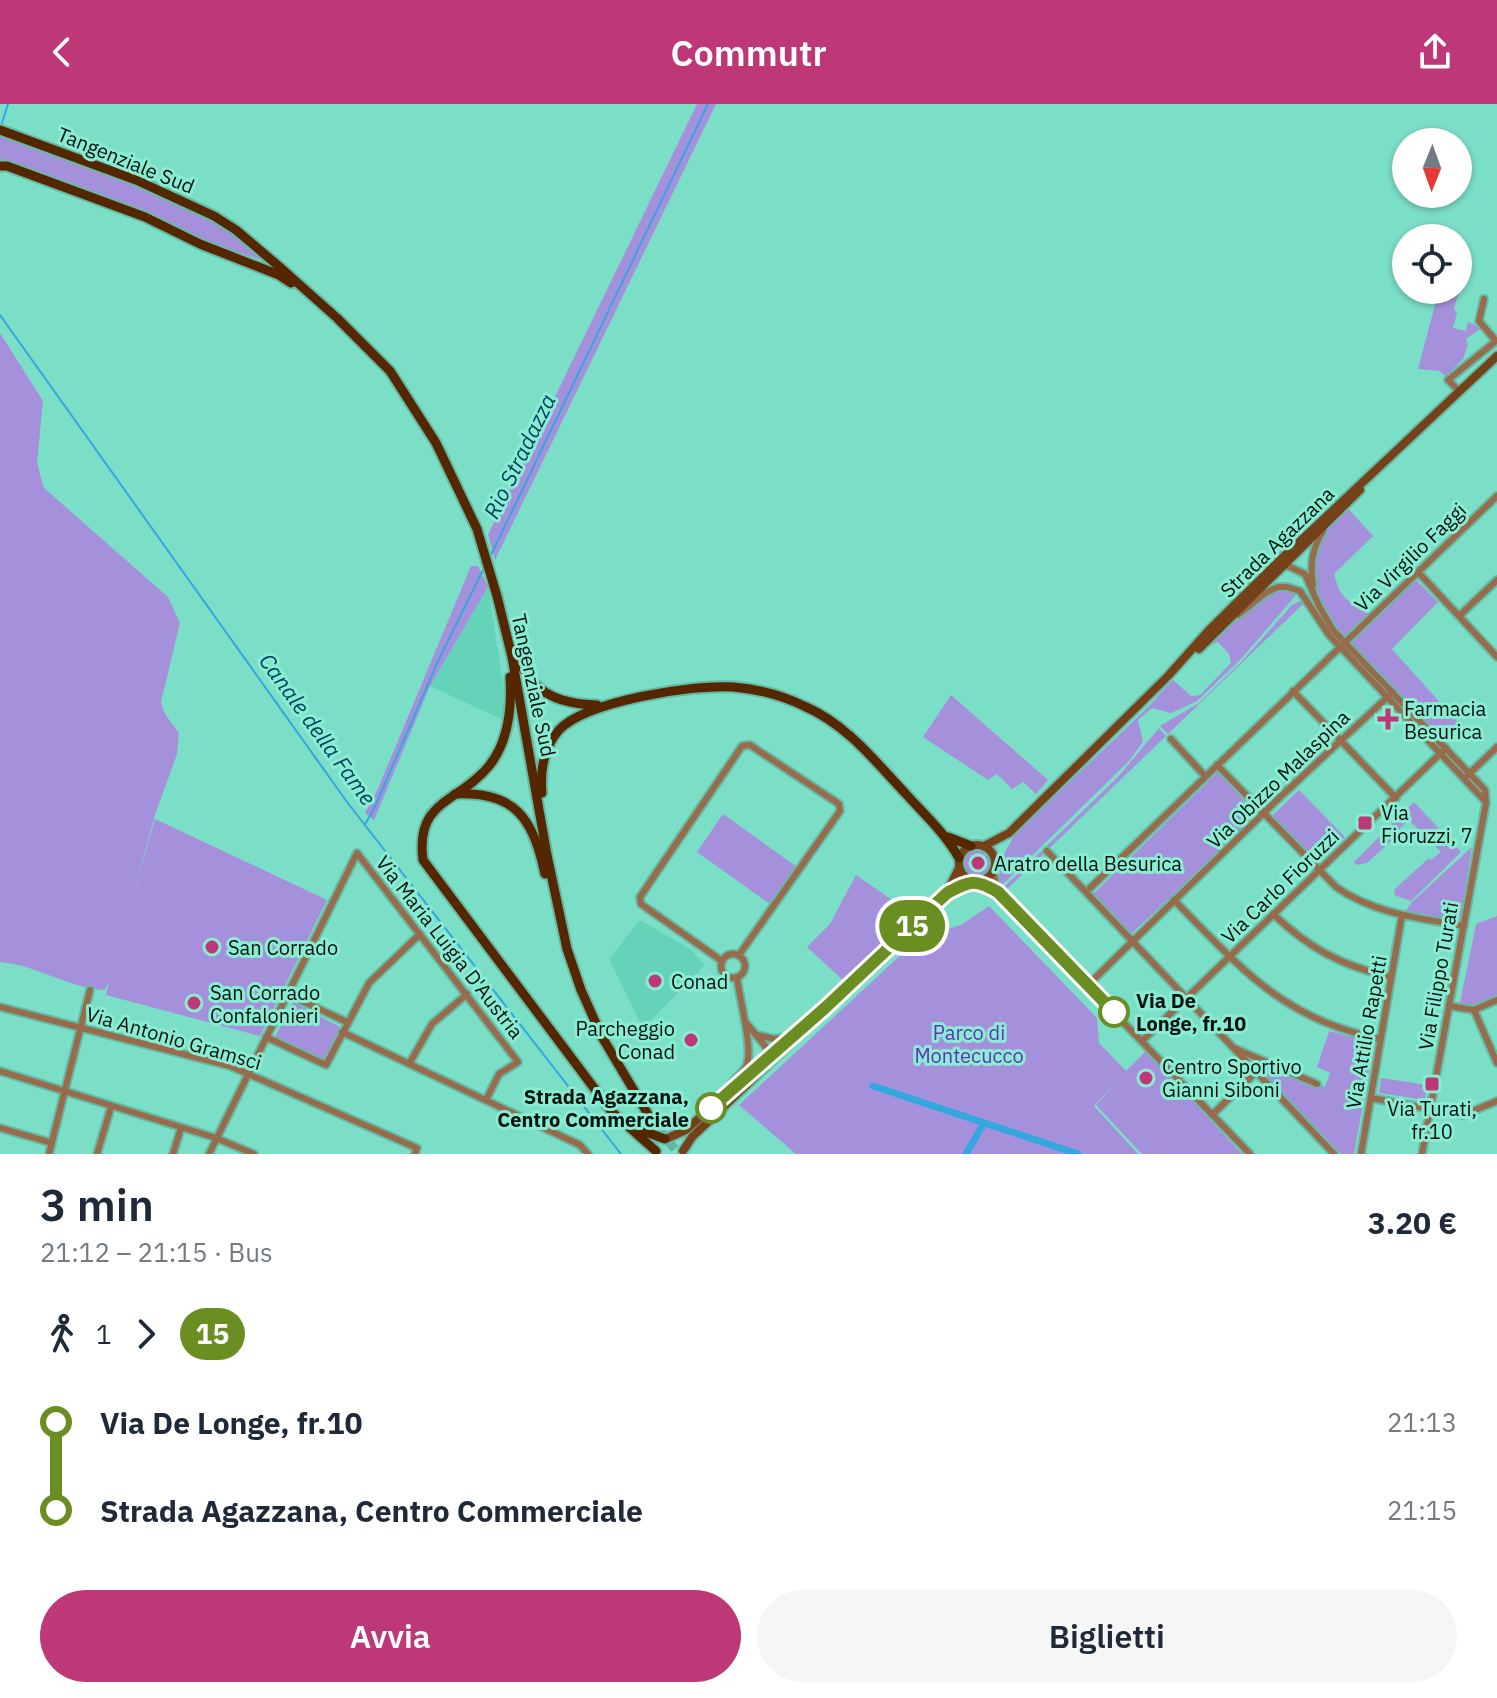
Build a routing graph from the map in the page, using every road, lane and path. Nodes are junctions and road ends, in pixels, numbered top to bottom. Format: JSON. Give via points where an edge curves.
{"nodes":[{"id":1,"x":0,"y":130,"type":"edge"},
{"id":2,"x":3,"y":166,"type":"edge"},
{"id":3,"x":308,"y":294,"type":"junction"},
{"id":4,"x":1484,"y":299,"type":"dead end"},
{"id":5,"x":1497,"y":356,"type":"edge"},
{"id":6,"x":1459,"y":391,"type":"junction"},
{"id":7,"x":1412,"y":436,"type":"junction"},
{"id":8,"x":1497,"y":496,"type":"edge"},
{"id":9,"x":1333,"y":517,"type":"junction"},
{"id":10,"x":1284,"y":566,"type":"junction"},
{"id":11,"x":1418,"y":572,"type":"junction"},
{"id":12,"x":1497,"y":580,"type":"edge"},
{"id":13,"x":1314,"y":593,"type":"junction"},
{"id":14,"x":1237,"y":603,"type":"junction"},
{"id":15,"x":501,"y":613,"type":"junction"},
{"id":16,"x":1459,"y":616,"type":"junction"},
{"id":17,"x":1229,"y":622,"type":"junction"},
{"id":18,"x":1346,"y":641,"type":"junction"},
{"id":19,"x":508,"y":642,"type":"junction"},
{"id":20,"x":1339,"y":646,"type":"junction"},
{"id":21,"x":1497,"y":657,"type":"edge"},
{"id":22,"x":1168,"y":676,"type":"junction"},
{"id":23,"x":1293,"y":691,"type":"junction"},
{"id":24,"x":1390,"y":695,"type":"junction"},
{"id":25,"x":605,"y":705,"type":"junction"},
{"id":26,"x":1171,"y":739,"type":"dead end"},
{"id":27,"x":1341,"y":741,"type":"junction"},
{"id":28,"x":1497,"y":747,"type":"edge"},
{"id":29,"x":1444,"y":751,"type":"junction"},
{"id":30,"x":1217,"y":765,"type":"junction"},
{"id":31,"x":1205,"y":776,"type":"junction"},
{"id":32,"x":1468,"y":776,"type":"junction"},
{"id":33,"x":455,"y":794,"type":"junction"},
{"id":34,"x":1396,"y":798,"type":"junction"},
{"id":35,"x":1264,"y":814,"type":"junction"},
{"id":36,"x":1009,"y":833,"type":"junction"},
{"id":37,"x":944,"y":835,"type":"junction"},
{"id":38,"x":971,"y":846,"type":"junction"},
{"id":39,"x":984,"y":846,"type":"junction"},
{"id":40,"x":546,"y":848,"type":"junction"},
{"id":41,"x":1047,"y":851,"type":"dead end"},
{"id":42,"x":995,"y":860,"type":"junction"},
{"id":43,"x":959,"y":863,"type":"junction"},
{"id":44,"x":1319,"y":871,"type":"junction"},
{"id":45,"x":993,"y":872,"type":"junction"},
{"id":46,"x":976,"y":881,"type":"junction"},
{"id":47,"x":1090,"y":888,"type":"dead end"},
{"id":48,"x":998,"y":892,"type":"junction"},
{"id":49,"x":947,"y":893,"type":"junction"},
{"id":50,"x":1174,"y":900,"type":"junction"},
{"id":51,"x":1273,"y":914,"type":"junction"},
{"id":52,"x":1402,"y":915,"type":"junction"},
{"id":53,"x":561,"y":925,"type":"junction"},
{"id":54,"x":1464,"y":926,"type":"junction"},
{"id":55,"x":420,"y":934,"type":"junction"},
{"id":56,"x":1132,"y":941,"type":"junction"},
{"id":57,"x":739,"y":955,"type":"junction"},
{"id":58,"x":1229,"y":957,"type":"junction"},
{"id":59,"x":722,"y":961,"type":"junction"},
{"id":60,"x":737,"y":977,"type":"junction"},
{"id":61,"x":1391,"y":977,"type":"junction"},
{"id":62,"x":1088,"y":985,"type":"junction"},
{"id":63,"x":90,"y":990,"type":"dead end"},
{"id":64,"x":287,"y":994,"type":"junction"},
{"id":65,"x":467,"y":994,"type":"junction"},
{"id":66,"x":1185,"y":998,"type":"junction"},
{"id":67,"x":1497,"y":1000,"type":"edge"},
{"id":68,"x":1449,"y":1006,"type":"junction"},
{"id":69,"x":0,"y":1007,"type":"edge"},
{"id":70,"x":825,"y":1008,"type":"junction"},
{"id":71,"x":1474,"y":1010,"type":"junction"},
{"id":72,"x":742,"y":1013,"type":"junction"},
{"id":73,"x":347,"y":1022,"type":"junction"},
{"id":74,"x":81,"y":1029,"type":"junction"},
{"id":75,"x":342,"y":1032,"type":"junction"},
{"id":76,"x":753,"y":1034,"type":"junction"},
{"id":77,"x":790,"y":1036,"type":"junction"},
{"id":78,"x":266,"y":1037,"type":"junction"},
{"id":79,"x":1380,"y":1039,"type":"junction"},
{"id":80,"x":1142,"y":1041,"type":"junction"},
{"id":81,"x":1231,"y":1046,"type":"junction"},
{"id":82,"x":768,"y":1055,"type":"junction"},
{"id":83,"x":1497,"y":1063,"type":"edge"},
{"id":84,"x":409,"y":1064,"type":"junction"},
{"id":85,"x":0,"y":1071,"type":"edge"},
{"id":86,"x":248,"y":1073,"type":"junction"},
{"id":87,"x":1255,"y":1073,"type":"junction"},
{"id":88,"x":1317,"y":1084,"type":"dead end"},
{"id":89,"x":66,"y":1093,"type":"junction"},
{"id":90,"x":727,"y":1093,"type":"junction"},
{"id":91,"x":1371,"y":1098,"type":"junction"},
{"id":92,"x":486,"y":1100,"type":"junction"},
{"id":93,"x":1497,"y":1101,"type":"edge"},
{"id":94,"x":725,"y":1105,"type":"junction"},
{"id":95,"x":111,"y":1107,"type":"junction"},
{"id":96,"x":1430,"y":1108,"type":"junction"},
{"id":97,"x":1212,"y":1115,"type":"junction"},
{"id":98,"x":652,"y":1121,"type":"tunnel mouth"},
{"id":99,"x":627,"y":1125,"type":"junction"},
{"id":100,"x":0,"y":1128,"type":"edge"},
{"id":101,"x":181,"y":1128,"type":"junction"},
{"id":102,"x":216,"y":1138,"type":"junction"},
{"id":103,"x":667,"y":1139,"type":"junction"},
{"id":104,"x":52,"y":1143,"type":"junction"},
{"id":105,"x":656,"y":1153,"type":"edge"},
{"id":106,"x":683,"y":1153,"type":"edge"},
{"id":107,"x":49,"y":1154,"type":"edge"},
{"id":108,"x":97,"y":1154,"type":"edge"},
{"id":109,"x":173,"y":1154,"type":"edge"},
{"id":110,"x":209,"y":1154,"type":"edge"},
{"id":111,"x":254,"y":1154,"type":"edge"},
{"id":112,"x":415,"y":1154,"type":"edge"},
{"id":113,"x":588,"y":1154,"type":"edge"},
{"id":114,"x":1250,"y":1154,"type":"edge"},
{"id":115,"x":1334,"y":1154,"type":"edge"},
{"id":116,"x":1361,"y":1154,"type":"edge"},
{"id":117,"x":1422,"y":1154,"type":"edge"}],
"edges":[{"from":1,"to":3,"type":"main road","name":"Tangenziale Sud","via":[[136,180],[214,216],[253,243]]},
{"from":2,"to":3,"type":"main road","name":"Tangenziale Sud","via":[[145,217],[279,275]]},
{"from":3,"to":15,"type":"main road","name":"Tangenziale Sud","via":[[390,371],[436,443],[477,529]]},
{"from":4,"to":6,"type":"street","via":[[1479,321],[1496,341],[1448,380]]},
{"from":5,"to":6,"type":"main road","name":"Strada Agazzana"},
{"from":6,"to":7,"type":"main road","name":"Strada Agazzana"},
{"from":7,"to":9,"type":"main road","name":"Strada Agazzana"},
{"from":7,"to":14,"type":"main road","name":"Strada Agazzana"},
{"from":8,"to":11,"type":"street","name":"Via Virgilio Faggi"},
{"from":9,"to":10,"type":"main road","name":"Strada Agazzana"},
{"from":9,"to":13,"type":"street","via":[[1315,545]]},
{"from":10,"to":13,"type":"street","via":[[1305,574]]},
{"from":10,"to":14,"type":"street"},
{"from":10,"to":17,"type":"main road","name":"Strada Agazzana"},
{"from":11,"to":16,"type":"street"},
{"from":11,"to":18,"type":"street","name":"Via Virgilio Faggi"},
{"from":12,"to":16,"type":"street"},
{"from":13,"to":18,"type":"street","via":[[1324,618]]},
{"from":14,"to":22,"type":"main road","name":"Strada Agazzana"},
{"from":15,"to":19,"type":"main road","name":"Tangenziale Sud"},
{"from":15,"to":25,"type":"main road","via":[[517,657],[536,686],[568,703]]},
{"from":16,"to":21,"type":"street"},
{"from":17,"to":20,"type":"street","name":"Strada Agazzana","via":[[1267,592],[1287,587],[1300,591]]},
{"from":17,"to":22,"type":"main road","name":"Strada Agazzana"},
{"from":18,"to":20,"type":"street","name":"Via Virgilio Faggi"},
{"from":18,"to":24,"type":"street"},
{"from":19,"to":33,"type":"main road","via":[[511,689],[505,736],[490,764]]},
{"from":19,"to":40,"type":"main road","name":"Tangenziale Sud"},
{"from":20,"to":23,"type":"street","name":"Via Virgilio Faggi"},
{"from":20,"to":24,"type":"street"},
{"from":22,"to":36,"type":"main road","name":"Strada Agazzana"},
{"from":23,"to":27,"type":"street"},
{"from":23,"to":30,"type":"street","name":"Via Virgilio Faggi"},
{"from":24,"to":27,"type":"street","name":"Via Obizzo Malaspina"},
{"from":24,"to":29,"type":"street"},
{"from":25,"to":37,"type":"main road","via":[[702,687],[732,687],[803,705],[852,736]]},
{"from":25,"to":40,"type":"main road","via":[[571,720],[549,745],[542,774]]},
{"from":26,"to":31,"type":"street"},
{"from":27,"to":34,"type":"street"},
{"from":27,"to":35,"type":"street","name":"Via Obizzo Malaspina"},
{"from":28,"to":32,"type":"street"},
{"from":29,"to":32,"type":"street"},
{"from":29,"to":34,"type":"street","name":"Via Carlo Fioruzzi"},
{"from":30,"to":31,"type":"street","name":"Via Virgilio Faggi"},
{"from":30,"to":35,"type":"street"},
{"from":31,"to":47,"type":"street","name":"Via Virgilio Faggi"},
{"from":32,"to":54,"type":"street","name":"Via Filippo Turati","via":[[1485,790],[1486,803]]},
{"from":33,"to":53,"type":"main road","via":[[491,795],[525,821],[537,843]]},
{"from":33,"to":99,"type":"main road","via":[[426,820],[423,860]]},
{"from":34,"to":44,"type":"street","name":"Via Carlo Fioruzzi"},
{"from":35,"to":44,"type":"street"},
{"from":35,"to":50,"type":"street","name":"Via Obizzo Malaspina"},
{"from":36,"to":39,"type":"main road","name":"Strada Agazzana"},
{"from":36,"to":42,"type":"main road"},
{"from":37,"to":38,"type":"main road"},
{"from":37,"to":43,"type":"main road"},
{"from":38,"to":39,"type":"main road"},
{"from":38,"to":43,"type":"main road"},
{"from":39,"to":42,"type":"main road"},
{"from":40,"to":53,"type":"main road","name":"Tangenziale Sud"},
{"from":41,"to":56,"type":"street"},
{"from":42,"to":45,"type":"main road"},
{"from":43,"to":46,"type":"main road"},
{"from":43,"to":49,"type":"main road"},
{"from":44,"to":51,"type":"street","name":"Via Carlo Fioruzzi"},
{"from":44,"to":52,"type":"street","via":[[1355,900]]},
{"from":45,"to":46,"type":"main road"},
{"from":45,"to":48,"type":"street"},
{"from":46,"to":48,"type":"street"},
{"from":46,"to":49,"type":"main road"},
{"from":48,"to":62,"type":"street"},
{"from":49,"to":70,"type":"main road"},
{"from":50,"to":56,"type":"street","name":"Via Obizzo Malaspina"},
{"from":50,"to":58,"type":"street"},
{"from":51,"to":58,"type":"street","name":"Via Carlo Fioruzzi"},
{"from":51,"to":61,"type":"street","via":[[1328,956]]},
{"from":52,"to":54,"type":"street"},
{"from":52,"to":61,"type":"street","name":"Via Attilio Rapetti"},
{"from":53,"to":98,"type":"main road","name":"Tangenziale Sud","via":[[602,1037]]},
{"from":54,"to":68,"type":"street","name":"Via Filippo Turati"},
{"from":55,"to":64,"type":"street","name":"Via Maria Luigia D'Austria","via":[[357,853]]},
{"from":55,"to":65,"type":"street","name":"Via Maria Luigia D'Austria"},
{"from":55,"to":73,"type":"street","via":[[369,983]]},
{"from":56,"to":62,"type":"street","name":"Via Obizzo Malaspina"},
{"from":56,"to":66,"type":"street"},
{"from":57,"to":59,"type":"street"},
{"from":57,"to":59,"type":"street","via":[[840,811],[839,804],[750,745],[742,746],[640,897],[641,904]]},
{"from":57,"to":60,"type":"street","via":[[745,969]]},
{"from":58,"to":66,"type":"street","name":"Via Carlo Fioruzzi"},
{"from":58,"to":79,"type":"street","via":[[1293,1008],[1323,1024]]},
{"from":59,"to":60,"type":"street","via":[[724,974]]},
{"from":60,"to":72,"type":"street"},
{"from":61,"to":79,"type":"street","name":"Via Attilio Rapetti"},
{"from":62,"to":80,"type":"street"},
{"from":63,"to":74,"type":"street"},
{"from":64,"to":73,"type":"street"},
{"from":64,"to":78,"type":"street"},
{"from":65,"to":84,"type":"street","via":[[432,1024]]},
{"from":65,"to":92,"type":"street","name":"Via Maria Luigia D'Austria","via":[[518,1062],[499,1074]]},
{"from":66,"to":80,"type":"street","name":"Via Carlo Fioruzzi"},
{"from":66,"to":81,"type":"street"},
{"from":67,"to":71,"type":"street"},
{"from":68,"to":71,"type":"street"},
{"from":68,"to":96,"type":"street","name":"Via Filippo Turati"},
{"from":69,"to":74,"type":"street","name":"Via Antonio Gramsci"},
{"from":70,"to":77,"type":"main road"},
{"from":70,"to":94,"type":"main road"},
{"from":71,"to":83,"type":"street"},
{"from":72,"to":76,"type":"street"},
{"from":72,"to":90,"type":"street","via":[[748,1058]]},
{"from":73,"to":75,"type":"street"},
{"from":74,"to":86,"type":"street","name":"Via Antonio Gramsci"},
{"from":74,"to":89,"type":"street"},
{"from":75,"to":78,"type":"street","via":[[326,1065]]},
{"from":75,"to":84,"type":"street"},
{"from":76,"to":77,"type":"street"},
{"from":76,"to":82,"type":"street"},
{"from":77,"to":82,"type":"main road"},
{"from":78,"to":86,"type":"street"},
{"from":79,"to":91,"type":"street","name":"Via Attilio Rapetti"},
{"from":80,"to":97,"type":"street"},
{"from":81,"to":87,"type":"street"},
{"from":81,"to":88,"type":"street"},
{"from":82,"to":90,"type":"main road"},
{"from":82,"to":94,"type":"street"},
{"from":84,"to":92,"type":"street"},
{"from":85,"to":89,"type":"street"},
{"from":86,"to":102,"type":"street"},
{"from":86,"to":112,"type":"street","name":"Via Antonio Gramsci","via":[[417,1148]]},
{"from":87,"to":97,"type":"street"},
{"from":87,"to":115,"type":"street"},
{"from":89,"to":95,"type":"street"},
{"from":89,"to":104,"type":"street"},
{"from":90,"to":103,"type":"main road","via":[[686,1130]]},
{"from":91,"to":96,"type":"street"},
{"from":91,"to":116,"type":"street","name":"Via Attilio Rapetti"},
{"from":92,"to":113,"type":"street","via":[[580,1145]]},
{"from":93,"to":96,"type":"street","via":[[1463,1115]]},
{"from":94,"to":106,"type":"main road"},
{"from":95,"to":101,"type":"street"},
{"from":95,"to":108,"type":"street"},
{"from":96,"to":117,"type":"street","name":"Via Filippo Turati"},
{"from":97,"to":114,"type":"street"},
{"from":99,"to":103,"type":"main road"},
{"from":99,"to":105,"type":"main road"},
{"from":100,"to":104,"type":"street"},
{"from":101,"to":102,"type":"street"},
{"from":101,"to":109,"type":"street"},
{"from":102,"to":110,"type":"street"},
{"from":102,"to":111,"type":"street"},
{"from":103,"to":105,"type":"main road"},
{"from":103,"to":106,"type":"main road","via":[[680,1143]]},
{"from":104,"to":107,"type":"street"}]}
